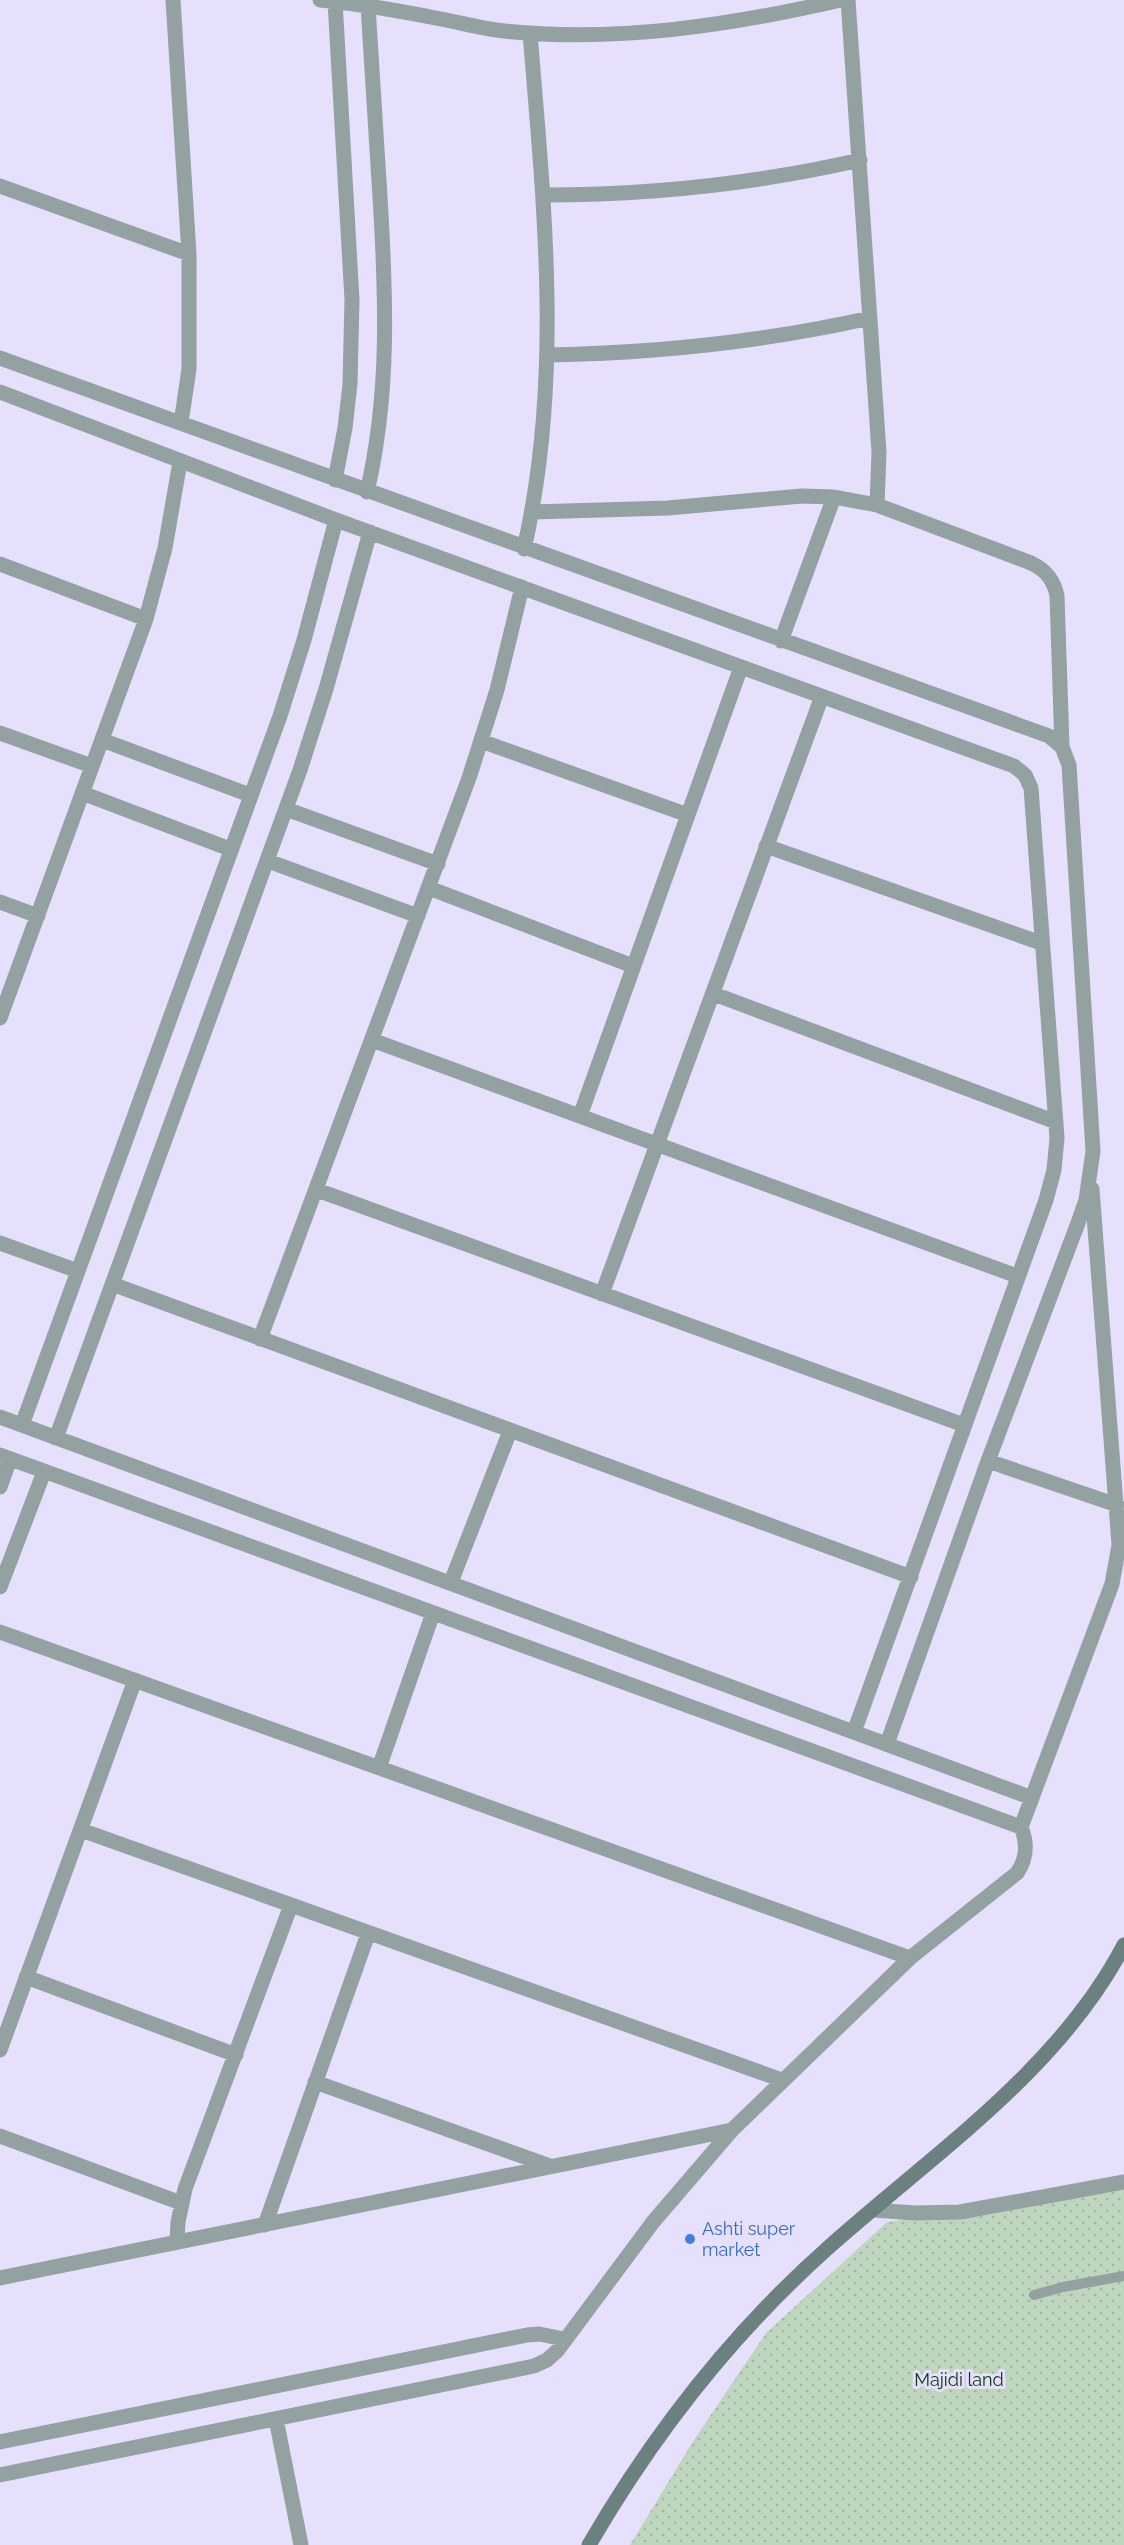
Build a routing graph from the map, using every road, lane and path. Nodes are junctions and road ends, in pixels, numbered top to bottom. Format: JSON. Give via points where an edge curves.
{"nodes":[{"id":1,"x":173,"y":0,"type":"edge"},
{"id":2,"x":841,"y":0,"type":"edge"},
{"id":3,"x":848,"y":0,"type":"edge"},
{"id":4,"x":327,"y":1,"type":"edge"},
{"id":5,"x":368,"y":6,"type":"junction"},
{"id":6,"x":530,"y":33,"type":"junction"},
{"id":7,"x":860,"y":160,"type":"junction"},
{"id":8,"x":0,"y":186,"type":"edge"},
{"id":9,"x":543,"y":195,"type":"junction"},
{"id":10,"x":189,"y":254,"type":"junction"},
{"id":11,"x":870,"y":318,"type":"junction"},
{"id":12,"x":548,"y":356,"type":"junction"},
{"id":13,"x":0,"y":358,"type":"edge"},
{"id":14,"x":0,"y":392,"type":"edge"},
{"id":15,"x":181,"y":423,"type":"junction"},
{"id":16,"x":180,"y":462,"type":"junction"},
{"id":17,"x":335,"y":480,"type":"junction"},
{"id":18,"x":367,"y":492,"type":"junction"},
{"id":19,"x":834,"y":497,"type":"junction"},
{"id":20,"x":876,"y":505,"type":"junction"},
{"id":21,"x":532,"y":512,"type":"junction"},
{"id":22,"x":336,"y":520,"type":"junction"},
{"id":23,"x":370,"y":532,"type":"junction"},
{"id":24,"x":524,"y":549,"type":"junction"},
{"id":25,"x":0,"y":564,"type":"edge"},
{"id":26,"x":522,"y":587,"type":"junction"},
{"id":27,"x":146,"y":619,"type":"junction"},
{"id":28,"x":781,"y":642,"type":"junction"},
{"id":29,"x":741,"y":667,"type":"junction"},
{"id":30,"x":822,"y":696,"type":"junction"},
{"id":31,"x":0,"y":733,"type":"edge"},
{"id":32,"x":102,"y":740,"type":"junction"},
{"id":33,"x":482,"y":741,"type":"junction"},
{"id":34,"x":1062,"y":747,"type":"junction"},
{"id":35,"x":92,"y":766,"type":"junction"},
{"id":36,"x":82,"y":793,"type":"junction"},
{"id":37,"x":250,"y":795,"type":"junction"},
{"id":38,"x":286,"y":809,"type":"junction"},
{"id":39,"x":688,"y":815,"type":"junction"},
{"id":40,"x":766,"y":846,"type":"junction"},
{"id":41,"x":230,"y":849,"type":"junction"},
{"id":42,"x":268,"y":861,"type":"junction"},
{"id":43,"x":438,"y":864,"type":"junction"},
{"id":44,"x":429,"y":888,"type":"junction"},
{"id":45,"x":0,"y":902,"type":"edge"},
{"id":46,"x":38,"y":916,"type":"junction"},
{"id":47,"x":418,"y":916,"type":"junction"},
{"id":48,"x":1041,"y":943,"type":"junction"},
{"id":49,"x":633,"y":966,"type":"junction"},
{"id":50,"x":714,"y":994,"type":"junction"},
{"id":51,"x":0,"y":1018,"type":"edge"},
{"id":52,"x":372,"y":1040,"type":"junction"},
{"id":53,"x":580,"y":1116,"type":"junction"},
{"id":54,"x":1056,"y":1122,"type":"junction"},
{"id":55,"x":657,"y":1145,"type":"junction"},
{"id":56,"x":1091,"y":1176,"type":"junction"},
{"id":57,"x":316,"y":1190,"type":"junction"},
{"id":58,"x":0,"y":1243,"type":"edge"},
{"id":59,"x":78,"y":1272,"type":"junction"},
{"id":60,"x":1017,"y":1276,"type":"junction"},
{"id":61,"x":112,"y":1284,"type":"junction"},
{"id":62,"x":603,"y":1294,"type":"junction"},
{"id":63,"x":260,"y":1339,"type":"junction"},
{"id":64,"x":0,"y":1417,"type":"edge"},
{"id":65,"x":22,"y":1425,"type":"junction"},
{"id":66,"x":964,"y":1425,"type":"junction"},
{"id":67,"x":510,"y":1431,"type":"junction"},
{"id":68,"x":56,"y":1438,"type":"junction"},
{"id":69,"x":5,"y":1457,"type":"edge"},
{"id":70,"x":988,"y":1461,"type":"junction"},
{"id":71,"x":44,"y":1472,"type":"junction"},
{"id":72,"x":0,"y":1487,"type":"edge"},
{"id":73,"x":1117,"y":1505,"type":"junction"},
{"id":74,"x":910,"y":1577,"type":"junction"},
{"id":75,"x":451,"y":1582,"type":"junction"},
{"id":76,"x":0,"y":1587,"type":"edge"},
{"id":77,"x":433,"y":1613,"type":"junction"},
{"id":78,"x":0,"y":1632,"type":"edge"},
{"id":79,"x":135,"y":1680,"type":"junction"},
{"id":80,"x":854,"y":1732,"type":"junction"},
{"id":81,"x":887,"y":1744,"type":"junction"},
{"id":82,"x":379,"y":1768,"type":"junction"},
{"id":83,"x":1032,"y":1797,"type":"junction"},
{"id":84,"x":1021,"y":1827,"type":"junction"},
{"id":85,"x":81,"y":1830,"type":"junction"},
{"id":86,"x":291,"y":1905,"type":"junction"},
{"id":87,"x":368,"y":1934,"type":"junction"},
{"id":88,"x":1124,"y":1945,"type":"edge"},
{"id":89,"x":910,"y":1958,"type":"junction"},
{"id":90,"x":27,"y":1977,"type":"junction"},
{"id":91,"x":0,"y":2050,"type":"edge"},
{"id":92,"x":236,"y":2055,"type":"junction"},
{"id":93,"x":782,"y":2080,"type":"junction"},
{"id":94,"x":315,"y":2082,"type":"junction"},
{"id":95,"x":732,"y":2130,"type":"junction"},
{"id":96,"x":0,"y":2136,"type":"edge"},
{"id":97,"x":552,"y":2167,"type":"junction"},
{"id":98,"x":1124,"y":2182,"type":"edge"},
{"id":99,"x":181,"y":2203,"type":"junction"},
{"id":100,"x":873,"y":2210,"type":"junction"},
{"id":101,"x":265,"y":2225,"type":"junction"},
{"id":102,"x":177,"y":2242,"type":"junction"},
{"id":103,"x":1124,"y":2276,"type":"edge"},
{"id":104,"x":0,"y":2278,"type":"edge"},
{"id":105,"x":1034,"y":2295,"type":"dead end"},
{"id":106,"x":564,"y":2338,"type":"junction"},
{"id":107,"x":276,"y":2419,"type":"junction"},
{"id":108,"x":0,"y":2442,"type":"edge"},
{"id":109,"x":0,"y":2475,"type":"edge"},
{"id":110,"x":302,"y":2545,"type":"edge"},
{"id":111,"x":589,"y":2545,"type":"edge"}],
"edges":[{"from":1,"to":10,"type":"street"},
{"from":2,"to":6,"type":"street","via":[[690,27]]},
{"from":3,"to":7,"type":"street"},
{"from":4,"to":5,"type":"street"},
{"from":4,"to":17,"type":"street","via":[[352,300],[350,384]]},
{"from":5,"to":6,"type":"street"},
{"from":5,"to":18,"type":"street","via":[[385,332],[380,425]]},
{"from":6,"to":9,"type":"street"},
{"from":7,"to":9,"type":"street","via":[[704,188]]},
{"from":7,"to":11,"type":"street"},
{"from":8,"to":10,"type":"street"},
{"from":9,"to":12,"type":"street"},
{"from":10,"to":15,"type":"street","via":[[190,361]]},
{"from":11,"to":12,"type":"street","via":[[712,346]]},
{"from":11,"to":20,"type":"street","via":[[879,452]]},
{"from":12,"to":21,"type":"street","via":[[541,460]]},
{"from":13,"to":15,"type":"street"},
{"from":14,"to":16,"type":"street"},
{"from":15,"to":17,"type":"street"},
{"from":16,"to":22,"type":"street"},
{"from":16,"to":27,"type":"street","via":[[165,548]]},
{"from":17,"to":18,"type":"street"},
{"from":18,"to":24,"type":"street"},
{"from":19,"to":20,"type":"street"},
{"from":19,"to":21,"type":"street"},
{"from":19,"to":28,"type":"street"},
{"from":20,"to":34,"type":"street","via":[[1046,572],[1057,597]]},
{"from":21,"to":24,"type":"street"},
{"from":22,"to":23,"type":"street"},
{"from":22,"to":37,"type":"street","via":[[293,678]]},
{"from":23,"to":26,"type":"street"},
{"from":23,"to":38,"type":"street","via":[[320,709]]},
{"from":24,"to":28,"type":"street"},
{"from":25,"to":27,"type":"street"},
{"from":26,"to":29,"type":"street"},
{"from":26,"to":33,"type":"street"},
{"from":27,"to":32,"type":"street"},
{"from":28,"to":34,"type":"street","via":[[1049,736]]},
{"from":29,"to":30,"type":"street"},
{"from":29,"to":39,"type":"street"},
{"from":30,"to":40,"type":"street"},
{"from":30,"to":48,"type":"street","via":[[1014,766],[1025,775],[1031,788]]},
{"from":31,"to":35,"type":"street"},
{"from":32,"to":35,"type":"street"},
{"from":32,"to":37,"type":"street"},
{"from":33,"to":39,"type":"street"},
{"from":33,"to":43,"type":"street"},
{"from":34,"to":56,"type":"street","via":[[1069,765],[1093,1151]]},
{"from":35,"to":36,"type":"street"},
{"from":36,"to":41,"type":"street"},
{"from":36,"to":46,"type":"street"},
{"from":37,"to":41,"type":"street"},
{"from":38,"to":42,"type":"street"},
{"from":38,"to":43,"type":"street"},
{"from":39,"to":49,"type":"street"},
{"from":40,"to":48,"type":"street"},
{"from":40,"to":50,"type":"street"},
{"from":41,"to":59,"type":"street"},
{"from":42,"to":47,"type":"street"},
{"from":42,"to":61,"type":"street"},
{"from":43,"to":44,"type":"street"},
{"from":44,"to":47,"type":"street"},
{"from":44,"to":49,"type":"street"},
{"from":45,"to":46,"type":"street"},
{"from":46,"to":51,"type":"street"},
{"from":47,"to":52,"type":"street"},
{"from":48,"to":54,"type":"street"},
{"from":49,"to":53,"type":"street"},
{"from":50,"to":54,"type":"street"},
{"from":50,"to":55,"type":"street"},
{"from":52,"to":53,"type":"street"},
{"from":52,"to":57,"type":"street"},
{"from":53,"to":55,"type":"street"},
{"from":54,"to":60,"type":"street","via":[[1051,1185]]},
{"from":55,"to":60,"type":"street"},
{"from":55,"to":62,"type":"street"},
{"from":56,"to":70,"type":"street","via":[[1078,1223]]},
{"from":56,"to":73,"type":"street"},
{"from":57,"to":62,"type":"street"},
{"from":57,"to":63,"type":"street"},
{"from":58,"to":59,"type":"street"},
{"from":59,"to":65,"type":"street"},
{"from":60,"to":66,"type":"street"},
{"from":61,"to":63,"type":"street"},
{"from":61,"to":68,"type":"street"},
{"from":62,"to":66,"type":"street"},
{"from":63,"to":67,"type":"street"},
{"from":64,"to":65,"type":"street"},
{"from":65,"to":68,"type":"street"},
{"from":66,"to":74,"type":"street"},
{"from":67,"to":74,"type":"street"},
{"from":67,"to":75,"type":"street"},
{"from":68,"to":75,"type":"street"},
{"from":69,"to":71,"type":"street"},
{"from":69,"to":72,"type":"street"},
{"from":70,"to":73,"type":"street"},
{"from":70,"to":81,"type":"street"},
{"from":71,"to":76,"type":"street"},
{"from":71,"to":77,"type":"street"},
{"from":73,"to":83,"type":"street","via":[[1119,1545],[1112,1584]]},
{"from":74,"to":80,"type":"street"},
{"from":75,"to":80,"type":"street"},
{"from":77,"to":82,"type":"street"},
{"from":77,"to":84,"type":"street"},
{"from":78,"to":79,"type":"street"},
{"from":79,"to":82,"type":"street"},
{"from":79,"to":85,"type":"street"},
{"from":80,"to":81,"type":"street"},
{"from":81,"to":83,"type":"street"},
{"from":82,"to":89,"type":"street"},
{"from":83,"to":84,"type":"street"},
{"from":84,"to":89,"type":"street","via":[[1027,1846],[1017,1872]]},
{"from":85,"to":86,"type":"street"},
{"from":85,"to":90,"type":"street"},
{"from":86,"to":87,"type":"street"},
{"from":86,"to":92,"type":"street"},
{"from":87,"to":93,"type":"street"},
{"from":87,"to":94,"type":"street"},
{"from":88,"to":100,"type":"street","via":[[1096,1991],[1044,2056]]},
{"from":89,"to":93,"type":"street"},
{"from":90,"to":91,"type":"street"},
{"from":90,"to":92,"type":"street"},
{"from":92,"to":99,"type":"street"},
{"from":93,"to":95,"type":"street"},
{"from":94,"to":97,"type":"street"},
{"from":94,"to":101,"type":"street"},
{"from":95,"to":97,"type":"street"},
{"from":95,"to":106,"type":"street","via":[[653,2222]]},
{"from":96,"to":99,"type":"street"},
{"from":97,"to":101,"type":"street"},
{"from":98,"to":100,"type":"street","via":[[960,2212]]},
{"from":99,"to":102,"type":"street"},
{"from":100,"to":111,"type":"street","via":[[791,2283],[715,2363],[648,2450]]},
{"from":101,"to":102,"type":"street"},
{"from":102,"to":104,"type":"street"},
{"from":103,"to":105,"type":"lane"},
{"from":106,"to":107,"type":"street","via":[[557,2351],[534,2366]]},
{"from":106,"to":108,"type":"street","via":[[526,2335]]},
{"from":107,"to":109,"type":"street"},
{"from":107,"to":110,"type":"street"}]}
